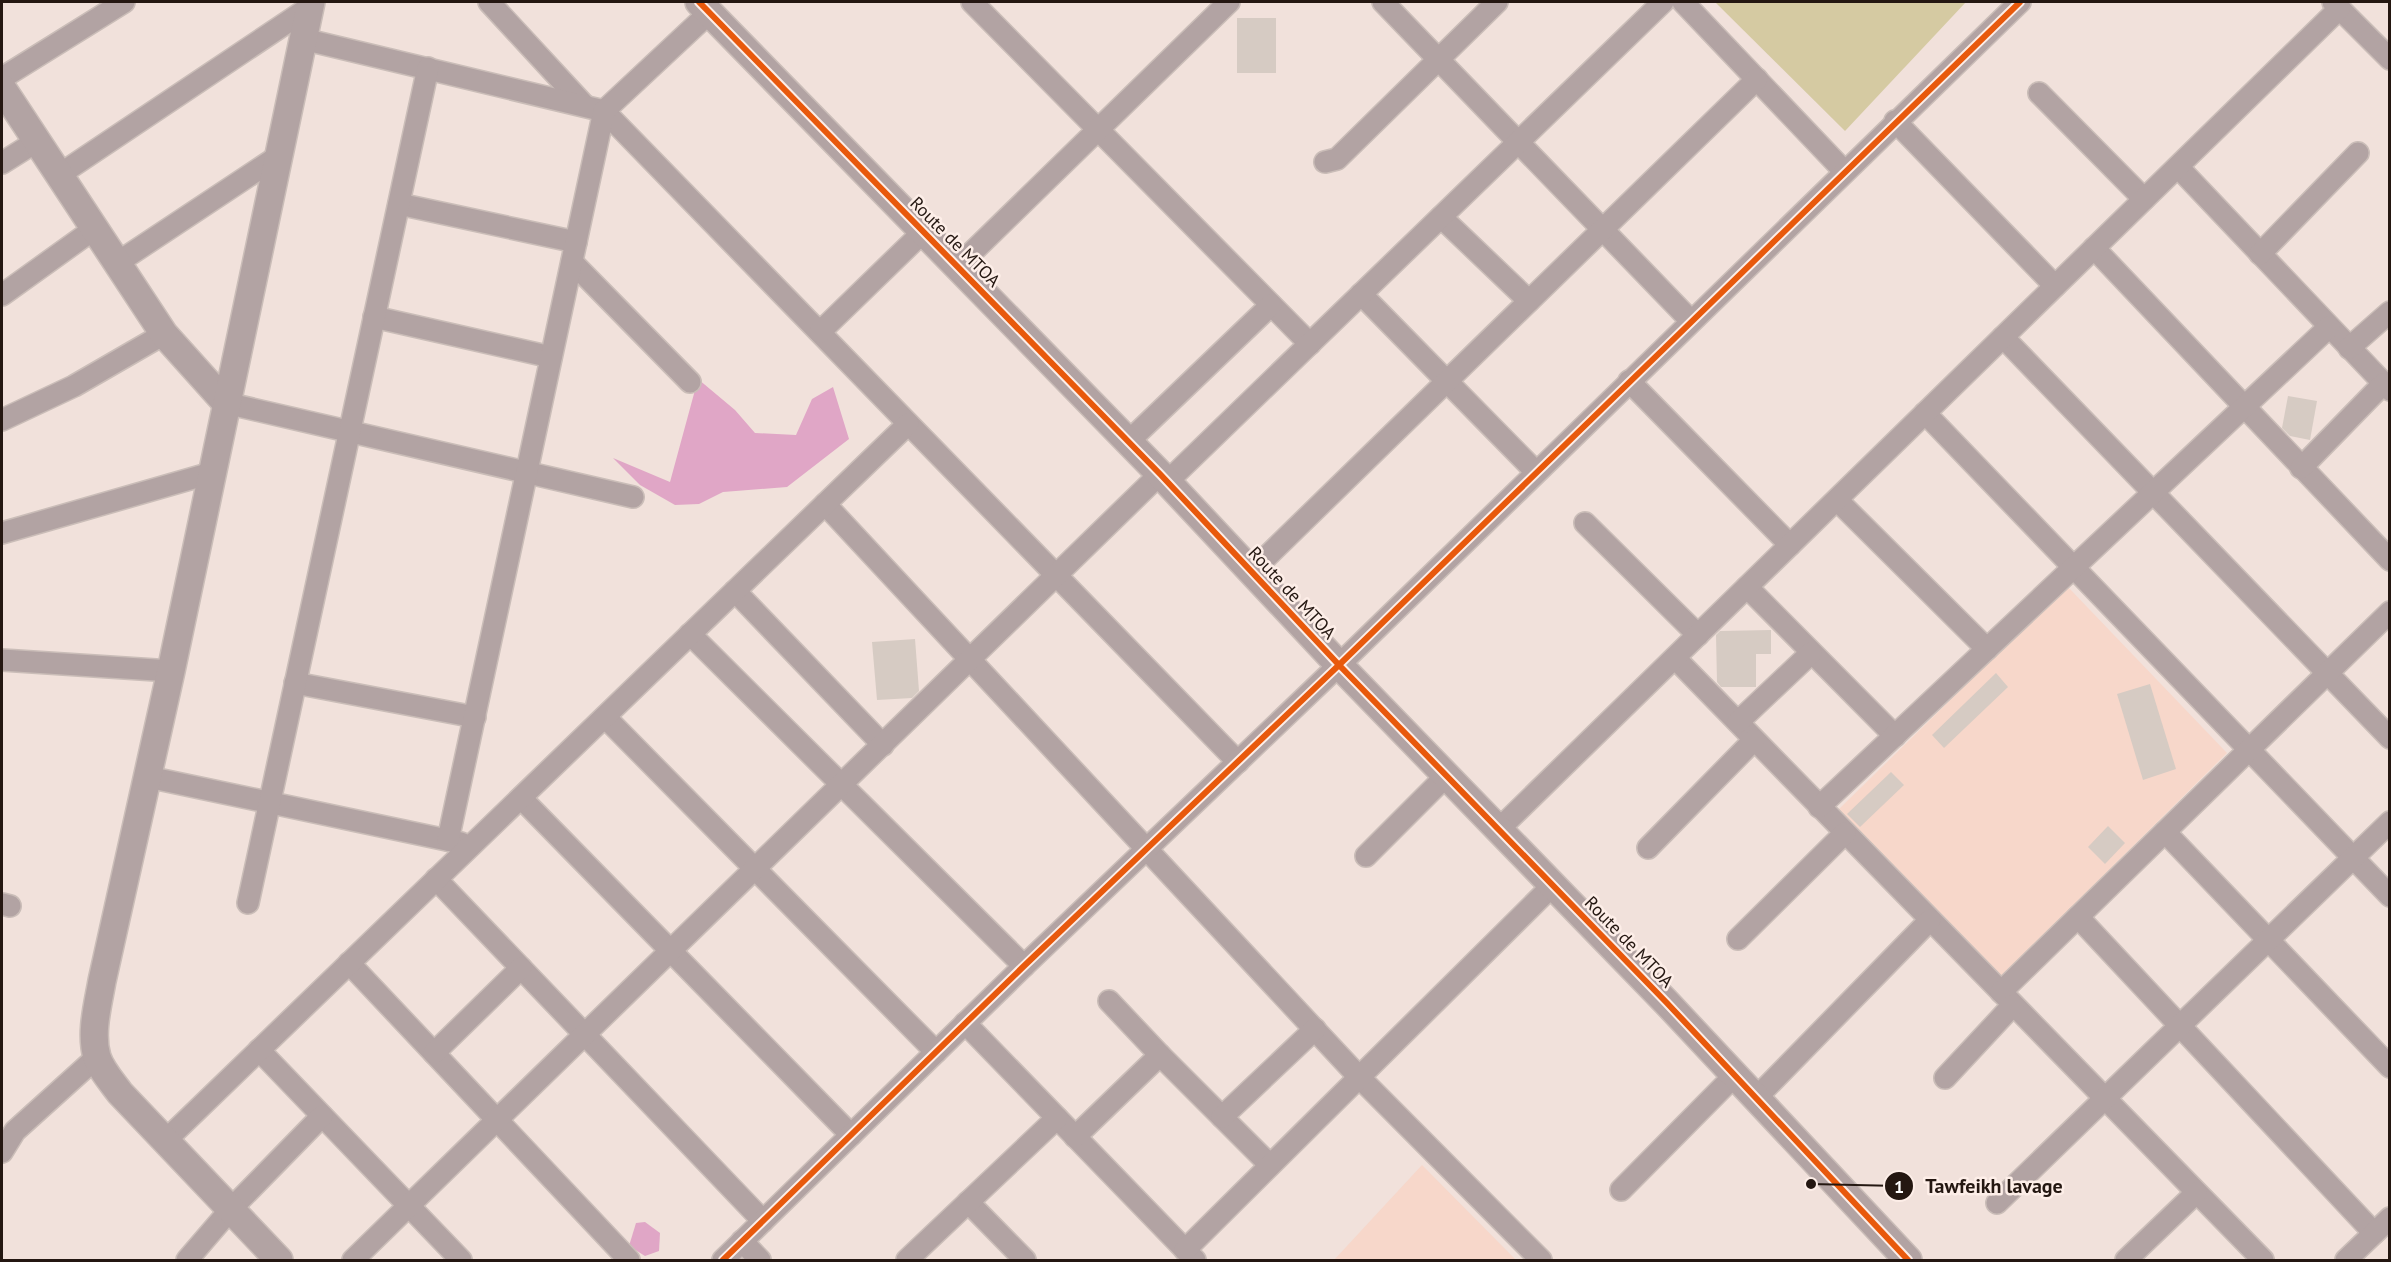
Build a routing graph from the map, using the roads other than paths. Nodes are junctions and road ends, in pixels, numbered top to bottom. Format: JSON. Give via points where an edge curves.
{"nodes":[{"id":1,"x":124,"y":2,"type":"edge"},
{"id":2,"x":489,"y":2,"type":"edge"},
{"id":3,"x":972,"y":2,"type":"edge"},
{"id":4,"x":1229,"y":2,"type":"edge"},
{"id":5,"x":1383,"y":2,"type":"edge"},
{"id":6,"x":1497,"y":2,"type":"edge"},
{"id":7,"x":1663,"y":2,"type":"edge"},
{"id":8,"x":1683,"y":2,"type":"edge"},
{"id":9,"x":2020,"y":2,"type":"edge"},
{"id":10,"x":311,"y":4,"type":"edge"},
{"id":11,"x":2336,"y":5,"type":"edge"},
{"id":12,"x":704,"y":7,"type":"edge"},
{"id":13,"x":303,"y":39,"type":"junction"},
{"id":14,"x":1438,"y":59,"type":"junction"},
{"id":15,"x":2390,"y":59,"type":"edge"},
{"id":16,"x":428,"y":68,"type":"junction"},
{"id":17,"x":2,"y":78,"type":"edge"},
{"id":18,"x":1757,"y":79,"type":"junction"},
{"id":19,"x":2,"y":88,"type":"edge"},
{"id":20,"x":2039,"y":93,"type":"dead end"},
{"id":21,"x":594,"y":109,"type":"junction"},
{"id":22,"x":1895,"y":122,"type":"junction"},
{"id":23,"x":1098,"y":129,"type":"junction"},
{"id":24,"x":36,"y":141,"type":"junction"},
{"id":25,"x":1518,"y":142,"type":"junction"},
{"id":26,"x":2358,"y":153,"type":"dead end"},
{"id":27,"x":277,"y":157,"type":"junction"},
{"id":28,"x":1324,"y":162,"type":"dead end"},
{"id":29,"x":2,"y":164,"type":"edge"},
{"id":30,"x":2178,"y":166,"type":"junction"},
{"id":31,"x":1844,"y":171,"type":"junction"},
{"id":32,"x":59,"y":175,"type":"junction"},
{"id":33,"x":2144,"y":199,"type":"junction"},
{"id":34,"x":399,"y":204,"type":"junction"},
{"id":35,"x":1441,"y":217,"type":"junction"},
{"id":36,"x":94,"y":229,"type":"junction"},
{"id":37,"x":1603,"y":229,"type":"junction"},
{"id":38,"x":923,"y":231,"type":"junction"},
{"id":39,"x":2094,"y":248,"type":"junction"},
{"id":40,"x":574,"y":252,"type":"junction"},
{"id":41,"x":2260,"y":254,"type":"junction"},
{"id":42,"x":117,"y":263,"type":"junction"},
{"id":43,"x":958,"y":266,"type":"junction"},
{"id":44,"x":2055,"y":286,"type":"junction"},
{"id":45,"x":1361,"y":294,"type":"junction"},
{"id":46,"x":2,"y":295,"type":"edge"},
{"id":47,"x":1528,"y":301,"type":"junction"},
{"id":48,"x":1271,"y":305,"type":"junction"},
{"id":49,"x":2390,"y":312,"type":"edge"},
{"id":50,"x":374,"y":317,"type":"junction"},
{"id":51,"x":1691,"y":321,"type":"junction"},
{"id":52,"x":2329,"y":327,"type":"junction"},
{"id":53,"x":820,"y":332,"type":"junction"},
{"id":54,"x":164,"y":334,"type":"junction"},
{"id":55,"x":2003,"y":337,"type":"junction"},
{"id":56,"x":1310,"y":344,"type":"junction"},
{"id":57,"x":2349,"y":348,"type":"junction"},
{"id":58,"x":551,"y":357,"type":"junction"},
{"id":59,"x":1446,"y":381,"type":"junction"},
{"id":60,"x":1629,"y":381,"type":"junction"},
{"id":61,"x":690,"y":382,"type":"dead end"},
{"id":62,"x":2386,"y":387,"type":"edge"},
{"id":63,"x":226,"y":403,"type":"junction"},
{"id":64,"x":2243,"y":407,"type":"junction"},
{"id":65,"x":1925,"y":413,"type":"junction"},
{"id":66,"x":2,"y":420,"type":"edge"},
{"id":67,"x":908,"y":424,"type":"junction"},
{"id":68,"x":349,"y":432,"type":"junction"},
{"id":69,"x":1128,"y":442,"type":"junction"},
{"id":70,"x":2301,"y":468,"type":"junction"},
{"id":71,"x":526,"y":472,"type":"junction"},
{"id":72,"x":1536,"y":472,"type":"junction"},
{"id":73,"x":211,"y":473,"type":"junction"},
{"id":74,"x":1164,"y":478,"type":"junction"},
{"id":75,"x":2152,"y":493,"type":"junction"},
{"id":76,"x":633,"y":497,"type":"dead end"},
{"id":77,"x":1837,"y":500,"type":"junction"},
{"id":78,"x":825,"y":504,"type":"junction"},
{"id":79,"x":1586,"y":524,"type":"dead end"},
{"id":80,"x":2,"y":533,"type":"edge"},
{"id":81,"x":1791,"y":545,"type":"junction"},
{"id":82,"x":2390,"y":560,"type":"edge"},
{"id":83,"x":2073,"y":568,"type":"junction"},
{"id":84,"x":1251,"y":572,"type":"junction"},
{"id":85,"x":1056,"y":575,"type":"junction"},
{"id":86,"x":1747,"y":587,"type":"junction"},
{"id":87,"x":735,"y":591,"type":"junction"},
{"id":88,"x":2390,"y":612,"type":"edge"},
{"id":89,"x":690,"y":634,"type":"junction"},
{"id":90,"x":1698,"y":635,"type":"junction"},
{"id":91,"x":1987,"y":649,"type":"junction"},
{"id":92,"x":1811,"y":653,"type":"junction"},
{"id":93,"x":1675,"y":658,"type":"junction"},
{"id":94,"x":970,"y":659,"type":"junction"},
{"id":95,"x":2,"y":660,"type":"edge"},
{"id":96,"x":1339,"y":665,"type":"junction"},
{"id":97,"x":171,"y":672,"type":"junction"},
{"id":98,"x":2327,"y":673,"type":"junction"},
{"id":99,"x":295,"y":683,"type":"junction"},
{"id":100,"x":475,"y":717,"type":"junction"},
{"id":101,"x":605,"y":717,"type":"junction"},
{"id":102,"x":1738,"y":722,"type":"junction"},
{"id":103,"x":1895,"y":736,"type":"junction"},
{"id":104,"x":2390,"y":738,"type":"edge"},
{"id":105,"x":1754,"y":740,"type":"junction"},
{"id":106,"x":883,"y":745,"type":"junction"},
{"id":107,"x":2249,"y":750,"type":"junction"},
{"id":108,"x":1238,"y":762,"type":"junction"},
{"id":109,"x":1446,"y":776,"type":"junction"},
{"id":110,"x":148,"y":777,"type":"junction"},
{"id":111,"x":842,"y":785,"type":"junction"},
{"id":112,"x":521,"y":798,"type":"junction"},
{"id":113,"x":270,"y":801,"type":"junction"},
{"id":114,"x":1819,"y":807,"type":"junction"},
{"id":115,"x":2390,"y":822,"type":"edge"},
{"id":116,"x":1498,"y":830,"type":"junction"},
{"id":117,"x":2165,"y":832,"type":"junction"},
{"id":118,"x":1845,"y":833,"type":"junction"},
{"id":119,"x":448,"y":840,"type":"junction"},
{"id":120,"x":472,"y":845,"type":"junction"},
{"id":121,"x":1648,"y":848,"type":"dead end"},
{"id":122,"x":1148,"y":850,"type":"junction"},
{"id":123,"x":1366,"y":856,"type":"dead end"},
{"id":124,"x":2353,"y":858,"type":"junction"},
{"id":125,"x":755,"y":869,"type":"junction"},
{"id":126,"x":436,"y":879,"type":"junction"},
{"id":127,"x":1552,"y":886,"type":"junction"},
{"id":128,"x":2390,"y":896,"type":"edge"},
{"id":129,"x":248,"y":903,"type":"dead end"},
{"id":130,"x":2078,"y":917,"type":"junction"},
{"id":131,"x":1930,"y":920,"type":"junction"},
{"id":132,"x":1738,"y":939,"type":"dead end"},
{"id":133,"x":2268,"y":940,"type":"junction"},
{"id":134,"x":671,"y":951,"type":"junction"},
{"id":135,"x":350,"y":963,"type":"junction"},
{"id":136,"x":1024,"y":966,"type":"junction"},
{"id":137,"x":521,"y":968,"type":"junction"},
{"id":138,"x":2007,"y":999,"type":"junction"},
{"id":139,"x":1109,"y":1001,"type":"dead end"},
{"id":140,"x":965,"y":1023,"type":"junction"},
{"id":141,"x":2180,"y":1026,"type":"junction"},
{"id":142,"x":1315,"y":1029,"type":"junction"},
{"id":143,"x":585,"y":1035,"type":"junction"},
{"id":144,"x":259,"y":1050,"type":"junction"},
{"id":145,"x":936,"y":1052,"type":"junction"},
{"id":146,"x":434,"y":1053,"type":"junction"},
{"id":147,"x":1160,"y":1055,"type":"junction"},
{"id":148,"x":97,"y":1057,"type":"junction"},
{"id":149,"x":2390,"y":1067,"type":"edge"},
{"id":150,"x":1734,"y":1076,"type":"junction"},
{"id":151,"x":1359,"y":1077,"type":"junction"},
{"id":152,"x":1946,"y":1078,"type":"dead end"},
{"id":153,"x":1755,"y":1098,"type":"junction"},
{"id":154,"x":2105,"y":1099,"type":"junction"},
{"id":155,"x":322,"y":1116,"type":"junction"},
{"id":156,"x":1222,"y":1117,"type":"junction"},
{"id":157,"x":1057,"y":1118,"type":"junction"},
{"id":158,"x":497,"y":1120,"type":"junction"},
{"id":159,"x":851,"y":1135,"type":"junction"},
{"id":160,"x":1075,"y":1137,"type":"junction"},
{"id":161,"x":165,"y":1141,"type":"junction"},
{"id":162,"x":2,"y":1152,"type":"edge"},
{"id":163,"x":1270,"y":1165,"type":"junction"},
{"id":164,"x":1621,"y":1190,"type":"dead end"},
{"id":165,"x":2196,"y":1193,"type":"junction"},
{"id":166,"x":968,"y":1202,"type":"junction"},
{"id":167,"x":1997,"y":1203,"type":"dead end"},
{"id":168,"x":409,"y":1206,"type":"junction"},
{"id":169,"x":230,"y":1210,"type":"junction"},
{"id":170,"x":2390,"y":1218,"type":"edge"},
{"id":171,"x":763,"y":1221,"type":"junction"},
{"id":172,"x":2374,"y":1233,"type":"junction"},
{"id":173,"x":742,"y":1241,"type":"junction"},
{"id":174,"x":1190,"y":1255,"type":"edge"},
{"id":175,"x":2354,"y":1258,"type":"edge"},
{"id":176,"x":187,"y":1260,"type":"edge"},
{"id":177,"x":279,"y":1260,"type":"edge"},
{"id":178,"x":353,"y":1260,"type":"edge"},
{"id":179,"x":461,"y":1260,"type":"edge"},
{"id":180,"x":629,"y":1260,"type":"edge"},
{"id":181,"x":723,"y":1260,"type":"edge"},
{"id":182,"x":760,"y":1260,"type":"edge"},
{"id":183,"x":907,"y":1260,"type":"edge"},
{"id":184,"x":1024,"y":1260,"type":"edge"},
{"id":185,"x":1541,"y":1260,"type":"edge"},
{"id":186,"x":1908,"y":1260,"type":"edge"},
{"id":187,"x":2126,"y":1260,"type":"edge"},
{"id":188,"x":2263,"y":1260,"type":"edge"}],
"edges":[{"from":1,"to":17,"type":"street"},
{"from":2,"to":21,"type":"street"},
{"from":3,"to":23,"type":"street"},
{"from":4,"to":23,"type":"street"},
{"from":5,"to":14,"type":"street"},
{"from":6,"to":14,"type":"street"},
{"from":7,"to":25,"type":"street"},
{"from":8,"to":18,"type":"street"},
{"from":9,"to":22,"type":"street"},
{"from":10,"to":13,"type":"street"},
{"from":10,"to":32,"type":"street"},
{"from":11,"to":15,"type":"street"},
{"from":11,"to":30,"type":"street"},
{"from":12,"to":21,"type":"street"},
{"from":12,"to":38,"type":"street","name":"Route de MTOA"},
{"from":13,"to":16,"type":"street"},
{"from":13,"to":27,"type":"street"},
{"from":14,"to":25,"type":"street"},
{"from":14,"to":28,"type":"street","via":[[1337,159]]},
{"from":16,"to":21,"type":"street"},
{"from":16,"to":34,"type":"street"},
{"from":18,"to":31,"type":"street"},
{"from":18,"to":37,"type":"street"},
{"from":19,"to":24,"type":"street"},
{"from":20,"to":33,"type":"street"},
{"from":21,"to":40,"type":"street"},
{"from":21,"to":53,"type":"street"},
{"from":22,"to":31,"type":"street"},
{"from":22,"to":44,"type":"street"},
{"from":23,"to":43,"type":"street"},
{"from":23,"to":48,"type":"street"},
{"from":24,"to":29,"type":"street"},
{"from":24,"to":32,"type":"street"},
{"from":25,"to":35,"type":"street"},
{"from":25,"to":37,"type":"street"},
{"from":26,"to":41,"type":"street"},
{"from":27,"to":42,"type":"street"},
{"from":27,"to":63,"type":"street"},
{"from":30,"to":33,"type":"street"},
{"from":30,"to":41,"type":"street"},
{"from":31,"to":51,"type":"street"},
{"from":32,"to":36,"type":"street"},
{"from":33,"to":39,"type":"street"},
{"from":34,"to":40,"type":"street"},
{"from":34,"to":50,"type":"street"},
{"from":35,"to":45,"type":"street"},
{"from":35,"to":47,"type":"street"},
{"from":36,"to":42,"type":"street"},
{"from":36,"to":46,"type":"street"},
{"from":37,"to":47,"type":"street"},
{"from":37,"to":51,"type":"street"},
{"from":38,"to":43,"type":"street","name":"Route de MTOA"},
{"from":38,"to":53,"type":"street"},
{"from":39,"to":44,"type":"street"},
{"from":39,"to":64,"type":"street"},
{"from":40,"to":58,"type":"street"},
{"from":40,"to":61,"type":"street"},
{"from":41,"to":52,"type":"street"},
{"from":42,"to":54,"type":"street"},
{"from":43,"to":69,"type":"street","name":"Route de MTOA"},
{"from":44,"to":55,"type":"street"},
{"from":45,"to":56,"type":"street"},
{"from":45,"to":59,"type":"street"},
{"from":47,"to":59,"type":"street"},
{"from":48,"to":56,"type":"street"},
{"from":48,"to":69,"type":"street"},
{"from":49,"to":57,"type":"street"},
{"from":50,"to":58,"type":"street"},
{"from":50,"to":68,"type":"street"},
{"from":51,"to":60,"type":"street"},
{"from":52,"to":57,"type":"street"},
{"from":52,"to":64,"type":"street"},
{"from":53,"to":67,"type":"street"},
{"from":54,"to":63,"type":"street"},
{"from":54,"to":66,"type":"street","via":[[74,386]]},
{"from":55,"to":65,"type":"street"},
{"from":55,"to":75,"type":"street"},
{"from":56,"to":74,"type":"street"},
{"from":57,"to":62,"type":"street"},
{"from":58,"to":71,"type":"street"},
{"from":59,"to":72,"type":"street"},
{"from":59,"to":84,"type":"street"},
{"from":60,"to":72,"type":"street"},
{"from":60,"to":81,"type":"street"},
{"from":62,"to":70,"type":"street"},
{"from":63,"to":68,"type":"street"},
{"from":63,"to":73,"type":"street"},
{"from":64,"to":70,"type":"street"},
{"from":64,"to":75,"type":"street"},
{"from":65,"to":77,"type":"street"},
{"from":65,"to":83,"type":"street"},
{"from":67,"to":78,"type":"street"},
{"from":67,"to":85,"type":"street"},
{"from":68,"to":71,"type":"street"},
{"from":68,"to":99,"type":"street"},
{"from":69,"to":74,"type":"street","name":"Route de MTOA"},
{"from":70,"to":82,"type":"street"},
{"from":71,"to":76,"type":"street"},
{"from":71,"to":100,"type":"street"},
{"from":72,"to":96,"type":"street"},
{"from":73,"to":80,"type":"street"},
{"from":73,"to":97,"type":"street"},
{"from":74,"to":84,"type":"street","name":"Route de MTOA"},
{"from":74,"to":85,"type":"street"},
{"from":75,"to":83,"type":"street"},
{"from":75,"to":98,"type":"street"},
{"from":77,"to":81,"type":"street"},
{"from":77,"to":91,"type":"street"},
{"from":78,"to":87,"type":"street"},
{"from":78,"to":94,"type":"street"},
{"from":79,"to":90,"type":"street"},
{"from":81,"to":86,"type":"street"},
{"from":83,"to":91,"type":"street"},
{"from":83,"to":107,"type":"street"},
{"from":84,"to":96,"type":"street","name":"Route de MTOA"},
{"from":85,"to":94,"type":"street"},
{"from":85,"to":108,"type":"street"},
{"from":86,"to":90,"type":"street"},
{"from":86,"to":92,"type":"street"},
{"from":87,"to":89,"type":"street"},
{"from":87,"to":106,"type":"street"},
{"from":88,"to":98,"type":"street"},
{"from":89,"to":101,"type":"street"},
{"from":89,"to":111,"type":"street"},
{"from":90,"to":93,"type":"street"},
{"from":91,"to":103,"type":"street"},
{"from":92,"to":102,"type":"street"},
{"from":92,"to":103,"type":"street"},
{"from":93,"to":102,"type":"street"},
{"from":93,"to":116,"type":"street"},
{"from":94,"to":106,"type":"street"},
{"from":94,"to":122,"type":"street"},
{"from":95,"to":97,"type":"street"},
{"from":96,"to":108,"type":"street"},
{"from":96,"to":109,"type":"street","name":"Route de MTOA"},
{"from":97,"to":110,"type":"street"},
{"from":98,"to":104,"type":"street"},
{"from":98,"to":107,"type":"street"},
{"from":99,"to":100,"type":"street"},
{"from":99,"to":113,"type":"street"},
{"from":100,"to":119,"type":"street"},
{"from":101,"to":112,"type":"street"},
{"from":101,"to":125,"type":"street"},
{"from":102,"to":105,"type":"street"},
{"from":103,"to":114,"type":"street"},
{"from":105,"to":114,"type":"street"},
{"from":105,"to":121,"type":"street"},
{"from":106,"to":111,"type":"street"},
{"from":107,"to":117,"type":"street"},
{"from":107,"to":124,"type":"street"},
{"from":108,"to":122,"type":"street"},
{"from":109,"to":116,"type":"street","name":"Route de MTOA"},
{"from":109,"to":123,"type":"street"},
{"from":110,"to":113,"type":"street"},
{"from":110,"to":148,"type":"street","via":[[97,1010]]},
{"from":111,"to":125,"type":"street"},
{"from":111,"to":136,"type":"street"},
{"from":112,"to":120,"type":"street"},
{"from":112,"to":134,"type":"street"},
{"from":113,"to":119,"type":"street"},
{"from":113,"to":129,"type":"street"},
{"from":114,"to":118,"type":"street"},
{"from":115,"to":124,"type":"street"},
{"from":116,"to":127,"type":"street","name":"Route de MTOA"},
{"from":117,"to":130,"type":"street"},
{"from":117,"to":133,"type":"street"},
{"from":118,"to":131,"type":"street"},
{"from":118,"to":132,"type":"street"},
{"from":119,"to":120,"type":"street"},
{"from":120,"to":126,"type":"street"},
{"from":122,"to":136,"type":"street"},
{"from":122,"to":142,"type":"street"},
{"from":124,"to":128,"type":"street"},
{"from":124,"to":133,"type":"street"},
{"from":125,"to":134,"type":"street"},
{"from":125,"to":145,"type":"street"},
{"from":126,"to":135,"type":"street"},
{"from":126,"to":137,"type":"street"},
{"from":127,"to":150,"type":"street","name":"Route de MTOA"},
{"from":127,"to":151,"type":"street"},
{"from":130,"to":138,"type":"street"},
{"from":130,"to":141,"type":"street"},
{"from":131,"to":138,"type":"street"},
{"from":131,"to":153,"type":"street"},
{"from":133,"to":141,"type":"street"},
{"from":133,"to":149,"type":"street"},
{"from":134,"to":143,"type":"street"},
{"from":134,"to":159,"type":"street"},
{"from":135,"to":144,"type":"street"},
{"from":135,"to":146,"type":"street"},
{"from":136,"to":140,"type":"street"},
{"from":137,"to":143,"type":"street"},
{"from":137,"to":146,"type":"street"},
{"from":138,"to":152,"type":"street"},
{"from":138,"to":154,"type":"street"},
{"from":139,"to":147,"type":"street"},
{"from":140,"to":145,"type":"street"},
{"from":140,"to":157,"type":"street"},
{"from":141,"to":154,"type":"street"},
{"from":141,"to":172,"type":"street"},
{"from":142,"to":151,"type":"street"},
{"from":142,"to":156,"type":"street"},
{"from":143,"to":158,"type":"street"},
{"from":143,"to":171,"type":"street"},
{"from":144,"to":155,"type":"street"},
{"from":144,"to":161,"type":"street"},
{"from":145,"to":159,"type":"street"},
{"from":146,"to":158,"type":"street"},
{"from":147,"to":156,"type":"street"},
{"from":147,"to":160,"type":"street"},
{"from":148,"to":161,"type":"street","via":[[120,1093]]},
{"from":148,"to":162,"type":"street","via":[[23,1124]]},
{"from":150,"to":153,"type":"street","name":"Route de MTOA"},
{"from":150,"to":164,"type":"street"},
{"from":151,"to":163,"type":"street"},
{"from":151,"to":185,"type":"street"},
{"from":153,"to":186,"type":"street","name":"Route de MTOA"},
{"from":154,"to":165,"type":"street"},
{"from":154,"to":167,"type":"street"},
{"from":155,"to":168,"type":"street"},
{"from":155,"to":169,"type":"street"},
{"from":156,"to":163,"type":"street"},
{"from":157,"to":160,"type":"street"},
{"from":157,"to":166,"type":"street"},
{"from":158,"to":168,"type":"street"},
{"from":158,"to":180,"type":"street"},
{"from":159,"to":171,"type":"street"},
{"from":160,"to":174,"type":"street"},
{"from":161,"to":169,"type":"street"},
{"from":163,"to":174,"type":"street"},
{"from":165,"to":187,"type":"street"},
{"from":165,"to":188,"type":"street"},
{"from":166,"to":183,"type":"street"},
{"from":166,"to":184,"type":"street"},
{"from":168,"to":178,"type":"street"},
{"from":168,"to":179,"type":"street"},
{"from":169,"to":176,"type":"street"},
{"from":169,"to":177,"type":"street"},
{"from":170,"to":172,"type":"street"},
{"from":171,"to":173,"type":"street"},
{"from":172,"to":175,"type":"street"},
{"from":173,"to":181,"type":"street"},
{"from":173,"to":182,"type":"street"}]}
